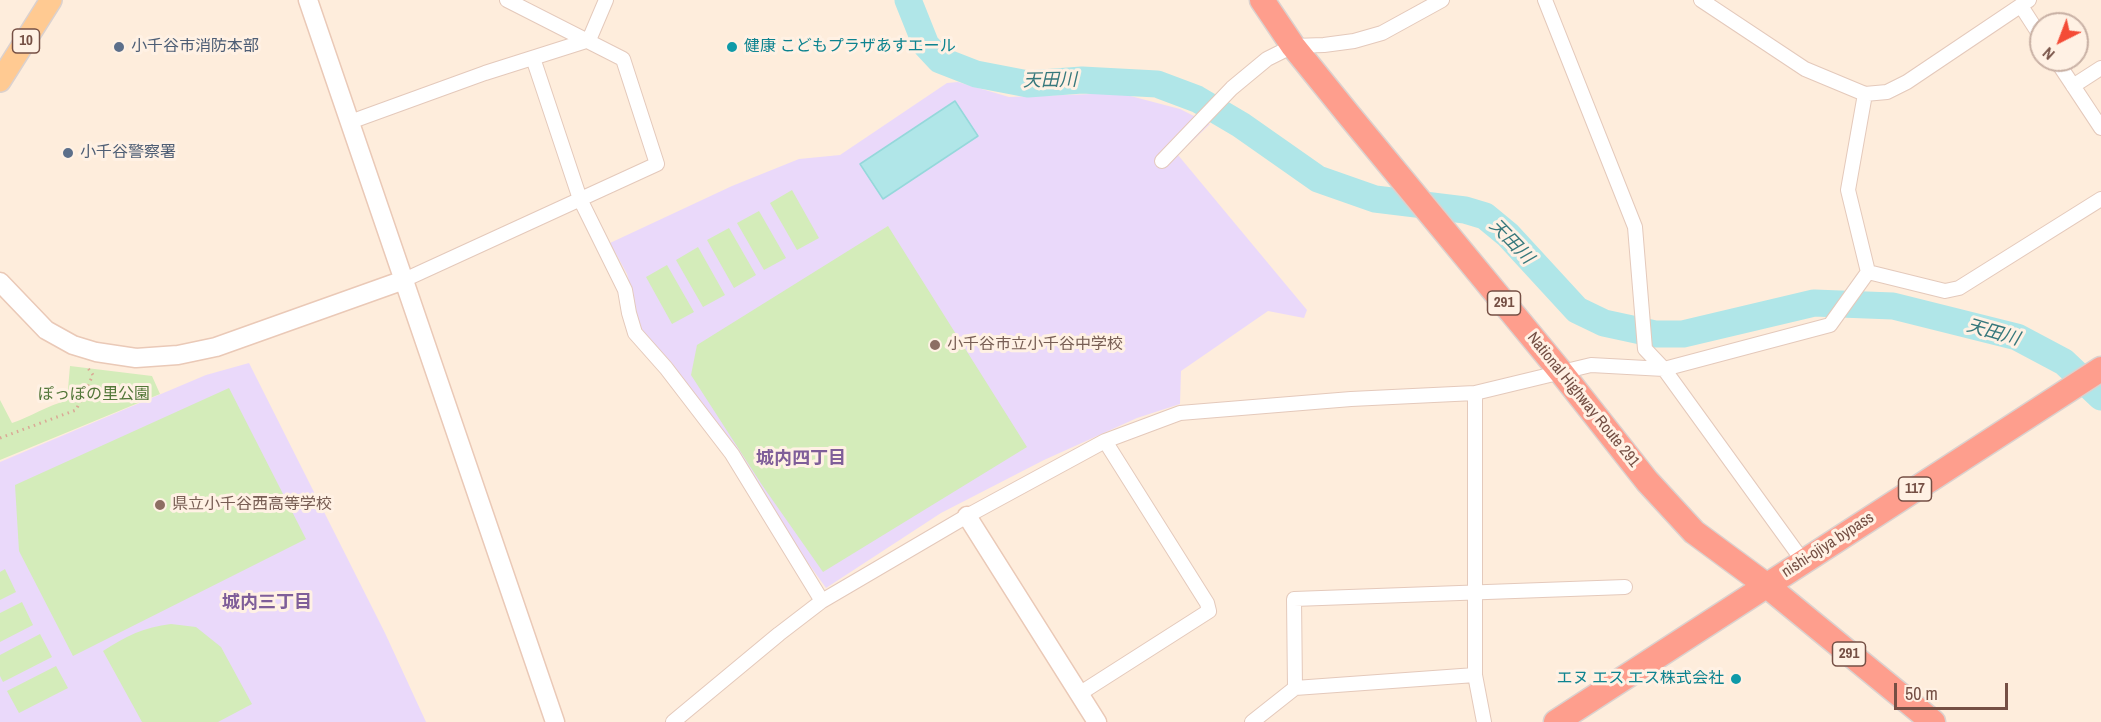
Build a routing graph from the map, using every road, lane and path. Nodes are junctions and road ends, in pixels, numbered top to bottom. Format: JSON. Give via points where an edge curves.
{"nodes":[{"id":1,"x":51,"y":0,"type":"edge"},
{"id":2,"x":308,"y":0,"type":"edge"},
{"id":3,"x":507,"y":0,"type":"edge"},
{"id":4,"x":606,"y":0,"type":"edge"},
{"id":5,"x":1262,"y":0,"type":"edge"},
{"id":6,"x":1442,"y":0,"type":"edge"},
{"id":7,"x":1545,"y":0,"type":"edge"},
{"id":8,"x":1701,"y":0,"type":"edge"},
{"id":9,"x":2025,"y":3,"type":"edge"},
{"id":10,"x":589,"y":40,"type":"junction"},
{"id":11,"x":1293,"y":46,"type":"junction"},
{"id":12,"x":533,"y":58,"type":"junction"},
{"id":13,"x":2101,"y":68,"type":"edge"},
{"id":14,"x":2064,"y":72,"type":"edge"},
{"id":15,"x":0,"y":81,"type":"edge"},
{"id":16,"x":2073,"y":86,"type":"junction"},
{"id":17,"x":1865,"y":94,"type":"junction"},
{"id":18,"x":350,"y":122,"type":"junction"},
{"id":19,"x":2101,"y":128,"type":"edge"},
{"id":20,"x":1162,"y":161,"type":"dead end"},
{"id":21,"x":580,"y":199,"type":"junction"},
{"id":22,"x":2101,"y":199,"type":"edge"},
{"id":23,"x":1868,"y":272,"type":"junction"},
{"id":24,"x":404,"y":280,"type":"junction"},
{"id":25,"x":0,"y":282,"type":"edge"},
{"id":26,"x":73,"y":345,"type":"junction"},
{"id":27,"x":1664,"y":369,"type":"junction"},
{"id":28,"x":2101,"y":369,"type":"edge"},
{"id":29,"x":1561,"y":372,"type":"junction"},
{"id":30,"x":1475,"y":393,"type":"junction"},
{"id":31,"x":0,"y":438,"type":"edge"},
{"id":32,"x":1105,"y":441,"type":"junction"},
{"id":33,"x":967,"y":516,"type":"junction"},
{"id":34,"x":1803,"y":561,"type":"junction"},
{"id":35,"x":1766,"y":585,"type":"junction"},
{"id":36,"x":1625,"y":587,"type":"dead end"},
{"id":37,"x":1475,"y":593,"type":"junction"},
{"id":38,"x":822,"y":601,"type":"junction"},
{"id":39,"x":1475,"y":675,"type":"junction"},
{"id":40,"x":1295,"y":688,"type":"junction"},
{"id":41,"x":1079,"y":694,"type":"junction"},
{"id":42,"x":1564,"y":720,"type":"edge"},
{"id":43,"x":555,"y":722,"type":"edge"},
{"id":44,"x":673,"y":722,"type":"edge"},
{"id":45,"x":1097,"y":722,"type":"edge"},
{"id":46,"x":1252,"y":722,"type":"edge"},
{"id":47,"x":1484,"y":722,"type":"edge"},
{"id":48,"x":1932,"y":722,"type":"edge"}],
"edges":[{"from":1,"to":15,"type":"main road","number":"10"},
{"from":2,"to":18,"type":"street"},
{"from":3,"to":10,"type":"street"},
{"from":4,"to":10,"type":"street"},
{"from":5,"to":11,"type":"highway","name":"National Highway Route 291","number":"291"},
{"from":6,"to":11,"type":"street","via":[[1382,33],[1354,41]]},
{"from":7,"to":27,"type":"street","via":[[1635,227],[1645,349]]},
{"from":8,"to":17,"type":"street","via":[[1805,69]]},
{"from":9,"to":17,"type":"street","via":[[1907,82],[1887,92]]},
{"from":10,"to":12,"type":"street"},
{"from":10,"to":21,"type":"street","via":[[623,59],[657,164]]},
{"from":11,"to":20,"type":"street","via":[[1267,59],[1232,88]]},
{"from":11,"to":29,"type":"highway","name":"National Highway Route 291","number":"291"},
{"from":12,"to":18,"type":"street"},
{"from":12,"to":21,"type":"street"},
{"from":13,"to":16,"type":"street"},
{"from":14,"to":16,"type":"street"},
{"from":16,"to":19,"type":"street"},
{"from":17,"to":23,"type":"street","via":[[1848,190]]},
{"from":18,"to":24,"type":"street"},
{"from":21,"to":24,"type":"street"},
{"from":21,"to":38,"type":"street","via":[[625,290],[635,333],[732,454]]},
{"from":22,"to":23,"type":"street","via":[[1959,288],[1945,291]]},
{"from":23,"to":27,"type":"street","via":[[1830,325]]},
{"from":24,"to":26,"type":"street","via":[[216,347],[177,355],[136,358]]},
{"from":24,"to":43,"type":"street"},
{"from":25,"to":26,"type":"street","via":[[46,330]]},
{"from":26,"to":31,"type":"path","via":[[93,375],[76,410]]},
{"from":27,"to":29,"type":"street","via":[[1591,364]]},
{"from":27,"to":34,"type":"street"},
{"from":28,"to":34,"type":"highway","name":"nishi-ojiya bypass","number":"117"},
{"from":29,"to":30,"type":"street"},
{"from":29,"to":35,"type":"highway","name":"National Highway Route 291","number":"291","via":[[1647,481],[1694,532]]},
{"from":30,"to":32,"type":"street","via":[[1180,413]]},
{"from":30,"to":37,"type":"street"},
{"from":32,"to":33,"type":"street"},
{"from":32,"to":41,"type":"street","via":[[1209,611]]},
{"from":33,"to":38,"type":"street"},
{"from":33,"to":41,"type":"street"},
{"from":34,"to":35,"type":"highway","name":"nishi-ojiya bypass","number":"117"},
{"from":35,"to":42,"type":"highway","name":"nishi-ojiya bypass","number":"117"},
{"from":35,"to":48,"type":"highway","name":"National Highway Route 291","number":"291"},
{"from":36,"to":37,"type":"street"},
{"from":37,"to":39,"type":"street"},
{"from":37,"to":40,"type":"street","via":[[1294,599]]},
{"from":38,"to":44,"type":"street"},
{"from":39,"to":40,"type":"street"},
{"from":39,"to":47,"type":"street"},
{"from":40,"to":46,"type":"street"},
{"from":41,"to":45,"type":"street"}]}
